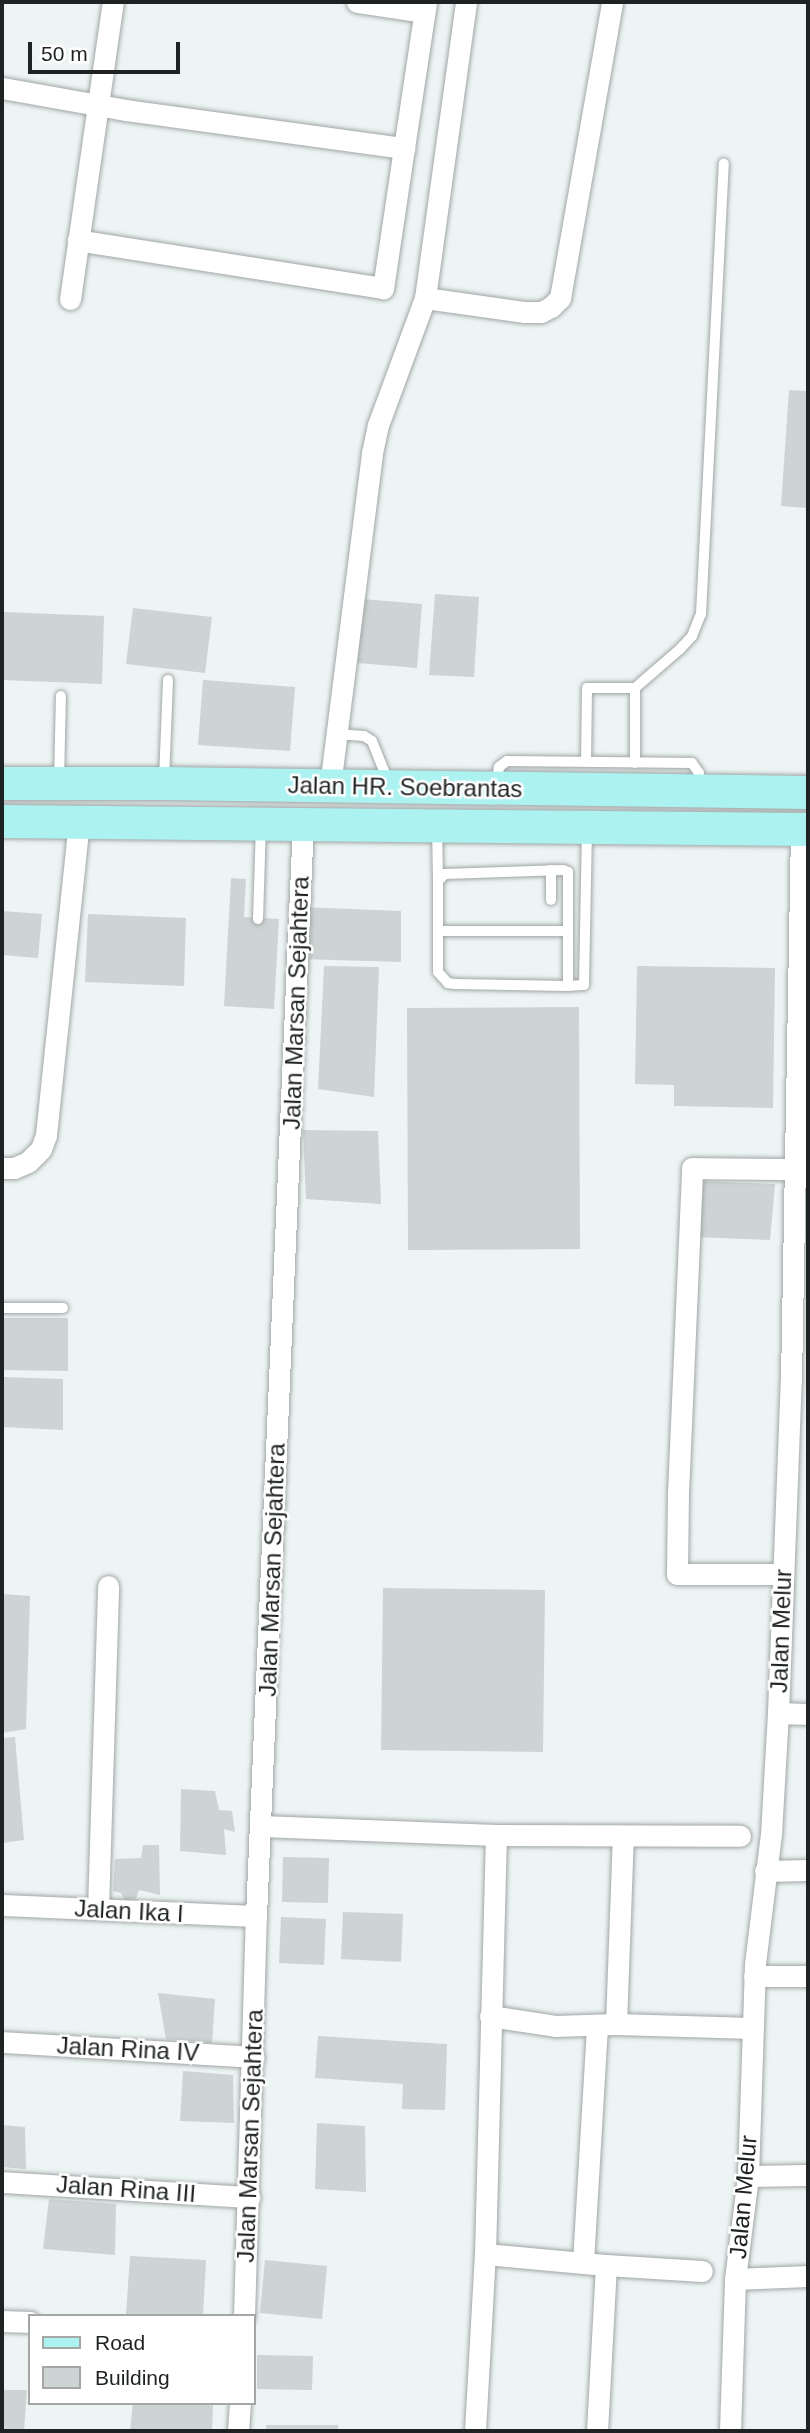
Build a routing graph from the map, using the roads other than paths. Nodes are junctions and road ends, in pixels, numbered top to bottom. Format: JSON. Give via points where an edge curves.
{"nodes":[{"id":1,"x":113,"y":2,"type":"edge"},
{"id":2,"x":357,"y":2,"type":"edge"},
{"id":3,"x":466,"y":2,"type":"edge"},
{"id":4,"x":612,"y":2,"type":"edge"},
{"id":5,"x":425,"y":7,"type":"edge"},
{"id":6,"x":2,"y":88,"type":"edge"},
{"id":7,"x":97,"y":104,"type":"junction"},
{"id":8,"x":404,"y":148,"type":"junction"},
{"id":9,"x":724,"y":164,"type":"dead end"},
{"id":10,"x":78,"y":240,"type":"junction"},
{"id":11,"x":70,"y":299,"type":"dead end"},
{"id":12,"x":425,"y":299,"type":"junction"},
{"id":13,"x":168,"y":680,"type":"dead end"},
{"id":14,"x":635,"y":688,"type":"junction"},
{"id":15,"x":61,"y":696,"type":"dead end"},
{"id":16,"x":336,"y":734,"type":"junction"},
{"id":17,"x":586,"y":762,"type":"junction"},
{"id":18,"x":635,"y":763,"type":"junction"},
{"id":19,"x":2,"y":772,"type":"edge"},
{"id":20,"x":2,"y":783,"type":"edge"},
{"id":21,"x":164,"y":783,"type":"junction"},
{"id":22,"x":59,"y":784,"type":"junction"},
{"id":23,"x":330,"y":786,"type":"junction"},
{"id":24,"x":390,"y":787,"type":"junction"},
{"id":25,"x":496,"y":788,"type":"junction"},
{"id":26,"x":700,"y":791,"type":"junction"},
{"id":27,"x":808,"y":792,"type":"edge"},
{"id":28,"x":2,"y":821,"type":"edge"},
{"id":29,"x":79,"y":821,"type":"junction"},
{"id":30,"x":261,"y":823,"type":"junction"},
{"id":31,"x":303,"y":824,"type":"junction"},
{"id":32,"x":437,"y":826,"type":"junction"},
{"id":33,"x":587,"y":828,"type":"junction"},
{"id":34,"x":805,"y":829,"type":"edge"},
{"id":35,"x":551,"y":870,"type":"junction"},
{"id":36,"x":438,"y":880,"type":"junction"},
{"id":37,"x":551,"y":900,"type":"dead end"},
{"id":38,"x":258,"y":919,"type":"dead end"},
{"id":39,"x":438,"y":931,"type":"junction"},
{"id":40,"x":568,"y":931,"type":"junction"},
{"id":41,"x":568,"y":986,"type":"junction"},
{"id":42,"x":2,"y":1168,"type":"edge"},
{"id":43,"x":794,"y":1169,"type":"junction"},
{"id":44,"x":2,"y":1308,"type":"edge"},
{"id":45,"x":63,"y":1308,"type":"dead end"},
{"id":46,"x":800,"y":1381,"type":"edge"},
{"id":47,"x":783,"y":1574,"type":"junction"},
{"id":48,"x":108,"y":1586,"type":"dead end"},
{"id":49,"x":778,"y":1713,"type":"junction"},
{"id":50,"x":808,"y":1714,"type":"edge"},
{"id":51,"x":261,"y":1826,"type":"junction"},
{"id":52,"x":496,"y":1835,"type":"junction"},
{"id":53,"x":623,"y":1836,"type":"junction"},
{"id":54,"x":740,"y":1836,"type":"dead end"},
{"id":55,"x":808,"y":1870,"type":"edge"},
{"id":56,"x":765,"y":1871,"type":"junction"},
{"id":57,"x":2,"y":1905,"type":"edge"},
{"id":58,"x":97,"y":1909,"type":"junction"},
{"id":59,"x":256,"y":1916,"type":"junction"},
{"id":60,"x":754,"y":1976,"type":"junction"},
{"id":61,"x":808,"y":1976,"type":"edge"},
{"id":62,"x":490,"y":2016,"type":"junction"},
{"id":63,"x":606,"y":2025,"type":"junction"},
{"id":64,"x":752,"y":2028,"type":"junction"},
{"id":65,"x":2,"y":2042,"type":"edge"},
{"id":66,"x":254,"y":2057,"type":"junction"},
{"id":67,"x":808,"y":2175,"type":"edge"},
{"id":68,"x":748,"y":2176,"type":"junction"},
{"id":69,"x":2,"y":2182,"type":"edge"},
{"id":70,"x":250,"y":2197,"type":"junction"},
{"id":71,"x":485,"y":2254,"type":"junction"},
{"id":72,"x":583,"y":2262,"type":"junction"},
{"id":73,"x":606,"y":2265,"type":"junction"},
{"id":74,"x":702,"y":2271,"type":"dead end"},
{"id":75,"x":808,"y":2276,"type":"edge"},
{"id":76,"x":735,"y":2279,"type":"junction"},
{"id":77,"x":244,"y":2314,"type":"edge"},
{"id":78,"x":2,"y":2321,"type":"edge"},
{"id":79,"x":28,"y":2322,"type":"edge"},
{"id":80,"x":240,"y":2405,"type":"edge"},
{"id":81,"x":238,"y":2431,"type":"edge"},
{"id":82,"x":475,"y":2431,"type":"edge"},
{"id":83,"x":597,"y":2431,"type":"edge"},
{"id":84,"x":730,"y":2431,"type":"edge"}],
"edges":[{"from":1,"to":7,"type":"street"},
{"from":2,"to":5,"type":"street"},
{"from":3,"to":12,"type":"street"},
{"from":4,"to":12,"type":"street","via":[[560,298],[541,312]]},
{"from":5,"to":8,"type":"street"},
{"from":6,"to":7,"type":"street"},
{"from":7,"to":8,"type":"street"},
{"from":7,"to":10,"type":"street"},
{"from":8,"to":10,"type":"street","via":[[383,288]]},
{"from":9,"to":14,"type":"lane","via":[[701,614],[692,636]]},
{"from":10,"to":11,"type":"street"},
{"from":12,"to":16,"type":"street","via":[[372,453]]},
{"from":13,"to":21,"type":"lane"},
{"from":14,"to":17,"type":"lane","via":[[587,688]]},
{"from":14,"to":18,"type":"lane"},
{"from":15,"to":22,"type":"lane"},
{"from":16,"to":23,"type":"street"},
{"from":16,"to":24,"type":"lane","via":[[372,741]]},
{"from":17,"to":18,"type":"lane"},
{"from":17,"to":25,"type":"lane","via":[[507,761],[499,767]]},
{"from":18,"to":26,"type":"lane","via":[[692,763],[699,773]]},
{"from":19,"to":20,"type":"lane"},
{"from":20,"to":22,"type":"main road","name":"Jalan HR. Soebrantas"},
{"from":21,"to":22,"type":"main road","name":"Jalan HR. Soebrantas"},
{"from":21,"to":23,"type":"main road","name":"Jalan HR. Soebrantas"},
{"from":23,"to":24,"type":"main road","name":"Jalan HR. Soebrantas"},
{"from":24,"to":25,"type":"main road","name":"Jalan HR. Soebrantas"},
{"from":25,"to":26,"type":"main road","name":"Jalan HR. Soebrantas"},
{"from":26,"to":27,"type":"main road","name":"Jalan HR. Soebrantas"},
{"from":28,"to":29,"type":"main road","name":"Jalan HR. Soebrantas"},
{"from":29,"to":30,"type":"main road","name":"Jalan HR. Soebrantas"},
{"from":29,"to":42,"type":"street","via":[[46,1135],[41,1149],[28,1162]]},
{"from":30,"to":31,"type":"main road","name":"Jalan HR. Soebrantas"},
{"from":30,"to":38,"type":"lane"},
{"from":31,"to":32,"type":"main road","name":"Jalan HR. Soebrantas"},
{"from":31,"to":51,"type":"street","name":"Jalan Marsan Sejahtera"},
{"from":32,"to":33,"type":"main road","name":"Jalan HR. Soebrantas"},
{"from":32,"to":36,"type":"lane"},
{"from":33,"to":34,"type":"main road","name":"Jalan HR. Soebrantas"},
{"from":33,"to":41,"type":"lane","via":[[585,983]]},
{"from":34,"to":43,"type":"street","name":"Jalan Melur"},
{"from":35,"to":36,"type":"lane","via":[[445,874]]},
{"from":35,"to":37,"type":"lane"},
{"from":35,"to":40,"type":"lane","via":[[568,872]]},
{"from":36,"to":39,"type":"lane"},
{"from":39,"to":40,"type":"lane"},
{"from":39,"to":41,"type":"lane","via":[[438,972],[448,983]]},
{"from":40,"to":41,"type":"lane"},
{"from":43,"to":46,"type":"street","name":"Jalan Melur"},
{"from":43,"to":47,"type":"street","via":[[692,1168],[678,1493],[677,1574]]},
{"from":44,"to":45,"type":"lane"},
{"from":46,"to":47,"type":"street","name":"Jalan Melur"},
{"from":47,"to":49,"type":"street","name":"Jalan Melur"},
{"from":48,"to":58,"type":"street"},
{"from":49,"to":50,"type":"street"},
{"from":49,"to":56,"type":"street","name":"Jalan Melur"},
{"from":51,"to":52,"type":"street"},
{"from":51,"to":59,"type":"street","name":"Jalan Marsan Sejahtera"},
{"from":52,"to":53,"type":"street"},
{"from":52,"to":62,"type":"street"},
{"from":53,"to":54,"type":"street"},
{"from":53,"to":63,"type":"street"},
{"from":55,"to":56,"type":"street"},
{"from":56,"to":60,"type":"street","name":"Jalan Melur"},
{"from":57,"to":58,"type":"street","name":"Jalan Ika I"},
{"from":58,"to":59,"type":"street","name":"Jalan Ika I"},
{"from":59,"to":66,"type":"street","name":"Jalan Marsan Sejahtera"},
{"from":60,"to":61,"type":"street"},
{"from":60,"to":64,"type":"street","name":"Jalan Melur"},
{"from":62,"to":63,"type":"street","via":[[555,2026]]},
{"from":62,"to":71,"type":"street"},
{"from":63,"to":64,"type":"street"},
{"from":63,"to":72,"type":"street"},
{"from":64,"to":68,"type":"street","name":"Jalan Melur"},
{"from":65,"to":66,"type":"street","name":"Jalan Rina IV"},
{"from":66,"to":70,"type":"street","name":"Jalan Marsan Sejahtera"},
{"from":67,"to":68,"type":"street"},
{"from":68,"to":76,"type":"street","name":"Jalan Melur"},
{"from":69,"to":70,"type":"street","name":"Jalan Rina III"},
{"from":70,"to":77,"type":"street","name":"Jalan Marsan Sejahtera"},
{"from":71,"to":72,"type":"street"},
{"from":71,"to":82,"type":"street"},
{"from":72,"to":73,"type":"street"},
{"from":73,"to":74,"type":"street"},
{"from":73,"to":83,"type":"street"},
{"from":75,"to":76,"type":"street"},
{"from":76,"to":84,"type":"street","name":"Jalan Melur"},
{"from":78,"to":79,"type":"street"},
{"from":80,"to":81,"type":"street"}]}
